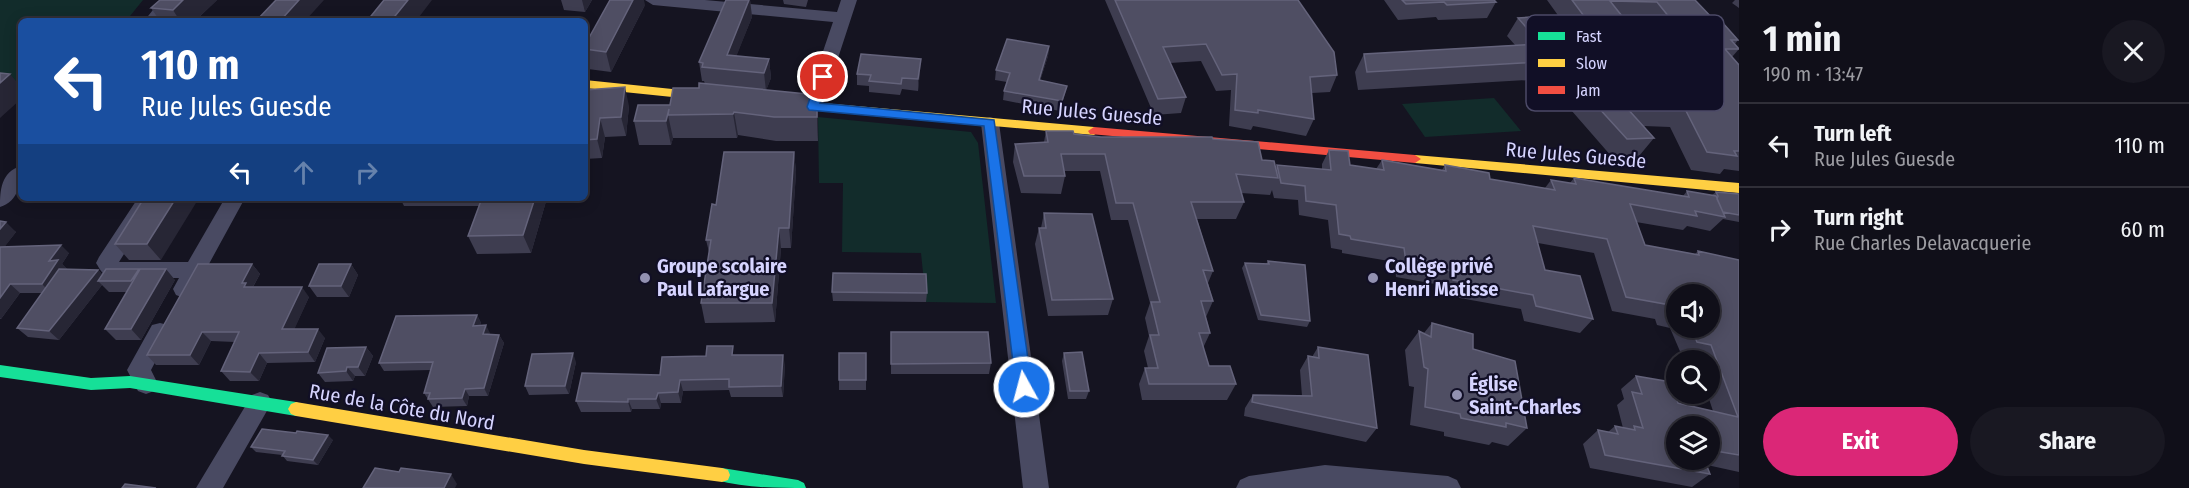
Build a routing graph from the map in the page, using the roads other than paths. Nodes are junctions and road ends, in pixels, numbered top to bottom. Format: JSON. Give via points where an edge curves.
{"nodes":[{"id":1,"x":170,"y":0,"type":"edge"},
{"id":2,"x":653,"y":0,"type":"edge"},
{"id":3,"x":849,"y":0,"type":"edge"},
{"id":4,"x":155,"y":18,"type":"edge"},
{"id":5,"x":843,"y":18,"type":"junction"},
{"id":6,"x":588,"y":84,"type":"edge"},
{"id":7,"x":725,"y":98,"type":"edge"},
{"id":8,"x":759,"y":101,"type":"edge"},
{"id":9,"x":813,"y":107,"type":"junction"},
{"id":10,"x":990,"y":123,"type":"junction"},
{"id":11,"x":18,"y":177,"type":"edge"},
{"id":12,"x":1739,"y":189,"type":"edge"},
{"id":13,"x":0,"y":200,"type":"edge"},
{"id":14,"x":147,"y":201,"type":"edge"},
{"id":15,"x":233,"y":201,"type":"edge"},
{"id":16,"x":195,"y":270,"type":"junction"},
{"id":17,"x":0,"y":371,"type":"edge"},
{"id":18,"x":146,"y":384,"type":"junction"},
{"id":19,"x":260,"y":402,"type":"junction"},
{"id":20,"x":1327,"y":482,"type":"edge"},
{"id":21,"x":209,"y":488,"type":"edge"},
{"id":22,"x":798,"y":488,"type":"edge"},
{"id":23,"x":1036,"y":488,"type":"edge"},
{"id":24,"x":1248,"y":488,"type":"edge"},
{"id":25,"x":1448,"y":488,"type":"edge"}],
"edges":[{"from":1,"to":4,"type":"street"},
{"from":2,"to":5,"type":"street"},
{"from":3,"to":5,"type":"street"},
{"from":5,"to":9,"type":"street"},
{"from":6,"to":7,"type":"street"},
{"from":8,"to":9,"type":"street","name":"Rue Jules Guesde"},
{"from":9,"to":10,"type":"street","name":"Rue Jules Guesde"},
{"from":10,"to":12,"type":"street","name":"Rue Jules Guesde"},
{"from":10,"to":23,"type":"street"},
{"from":11,"to":13,"type":"street"},
{"from":14,"to":16,"type":"street","via":[[107,263],[112,270]]},
{"from":15,"to":16,"type":"street"},
{"from":16,"to":18,"type":"street","via":[[139,370]]},
{"from":17,"to":18,"type":"street","name":"Rue de la Côte du Nord","via":[[91,384]]},
{"from":18,"to":19,"type":"street","name":"Rue de la Côte du Nord"},
{"from":19,"to":21,"type":"street"},
{"from":19,"to":22,"type":"street","name":"Rue de la Côte du Nord","via":[[572,455]]},
{"from":20,"to":24,"type":"street"},
{"from":20,"to":25,"type":"street"}]}
